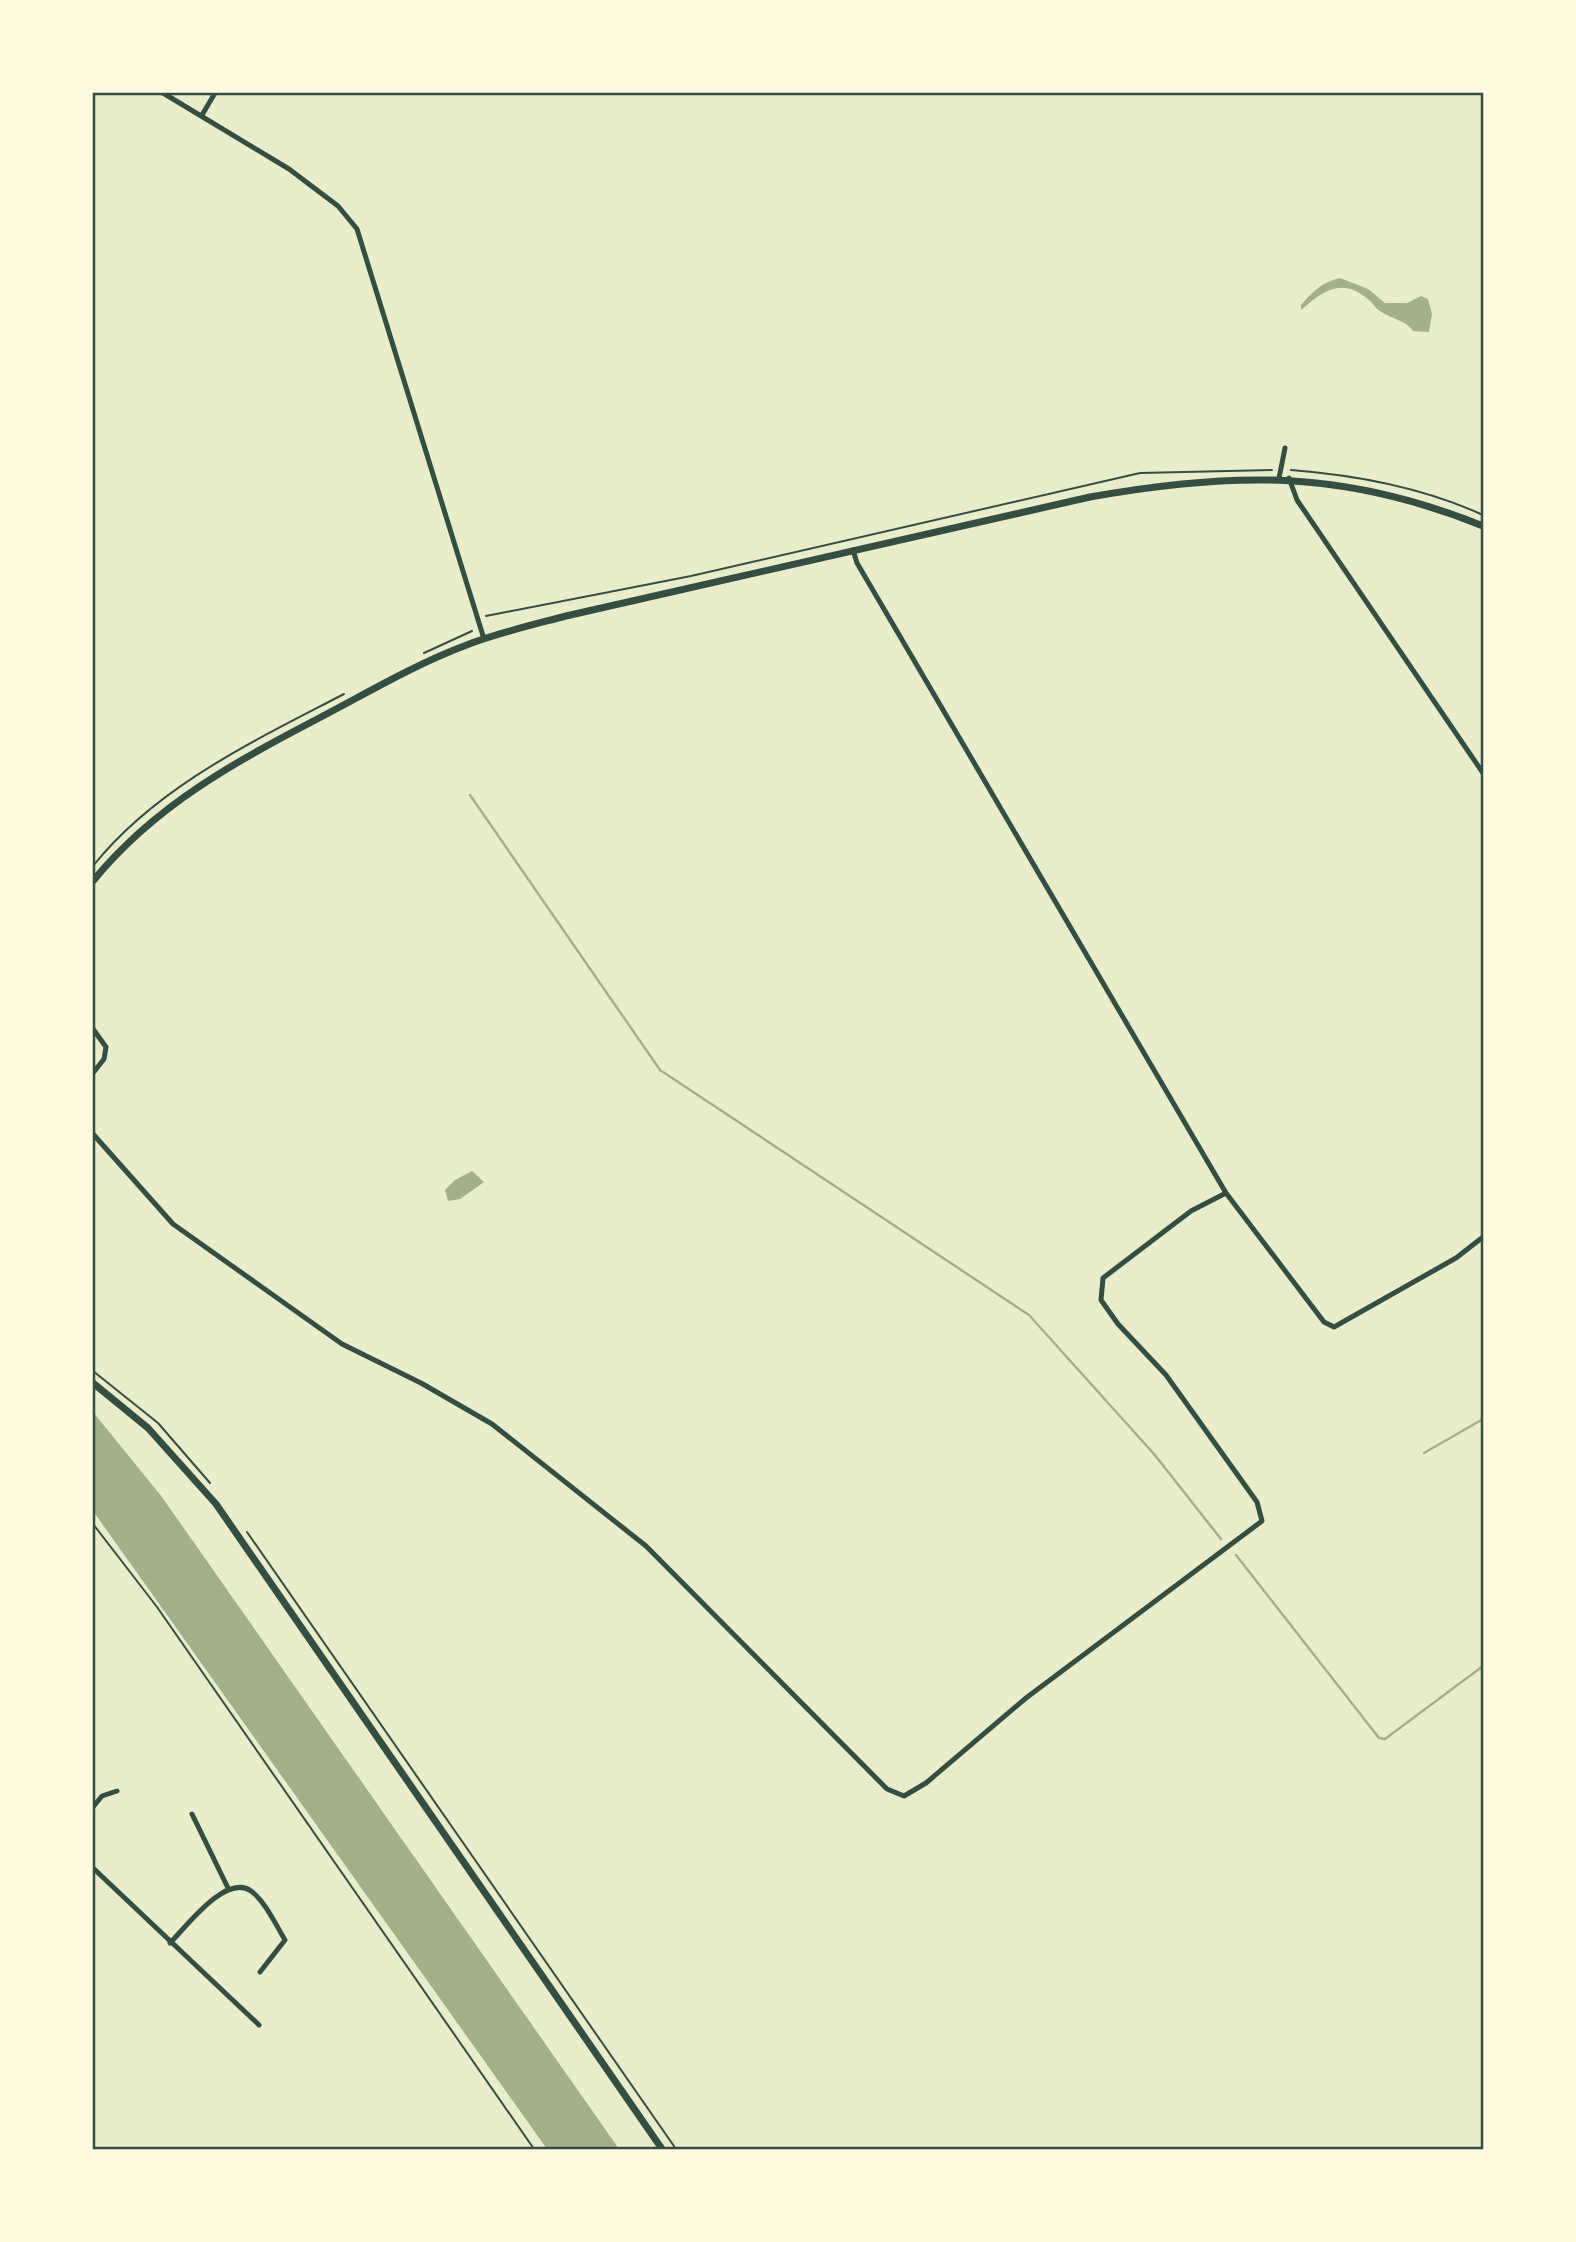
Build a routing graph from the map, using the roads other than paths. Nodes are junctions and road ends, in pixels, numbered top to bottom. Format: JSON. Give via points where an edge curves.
{"nodes":[{"id":1,"x":163,"y":93,"type":"edge"},
{"id":2,"x":215,"y":93,"type":"edge"},
{"id":3,"x":202,"y":116,"type":"junction"},
{"id":4,"x":1285,"y":447,"type":"dead end"},
{"id":5,"x":1279,"y":474,"type":"junction"},
{"id":6,"x":1289,"y":478,"type":"junction"},
{"id":7,"x":1483,"y":526,"type":"edge"},
{"id":8,"x":853,"y":550,"type":"junction"},
{"id":9,"x":484,"y":639,"type":"junction"},
{"id":10,"x":1483,"y":773,"type":"edge"},
{"id":11,"x":93,"y":881,"type":"edge"},
{"id":12,"x":93,"y":1029,"type":"edge"},
{"id":13,"x":93,"y":1073,"type":"edge"},
{"id":14,"x":93,"y":1134,"type":"edge"},
{"id":15,"x":1226,"y":1193,"type":"junction"},
{"id":16,"x":1483,"y":1237,"type":"edge"},
{"id":17,"x":93,"y":1383,"type":"edge"},
{"id":18,"x":117,"y":1791,"type":"dead end"},
{"id":19,"x":93,"y":1807,"type":"edge"},
{"id":20,"x":192,"y":1814,"type":"dead end"},
{"id":21,"x":93,"y":1868,"type":"edge"},
{"id":22,"x":228,"y":1888,"type":"junction"},
{"id":23,"x":170,"y":1943,"type":"junction"},
{"id":24,"x":260,"y":1972,"type":"dead end"},
{"id":25,"x":259,"y":2025,"type":"dead end"},
{"id":26,"x":662,"y":2149,"type":"edge"}],
"edges":[{"from":1,"to":3,"type":"street"},
{"from":2,"to":3,"type":"street"},
{"from":3,"to":9,"type":"street","via":[[313,186],[357,229]]},
{"from":4,"to":5,"type":"street"},
{"from":5,"to":6,"type":"main road"},
{"from":5,"to":8,"type":"main road","via":[[1143,487]]},
{"from":6,"to":7,"type":"main road","via":[[1364,489],[1444,510]]},
{"from":6,"to":10,"type":"street","via":[[1297,500]]},
{"from":8,"to":9,"type":"main road"},
{"from":8,"to":15,"type":"street"},
{"from":9,"to":11,"type":"main road","via":[[406,673],[213,776],[143,827]]},
{"from":12,"to":13,"type":"street","via":[[106,1047],[104,1059]]},
{"from":14,"to":15,"type":"street","via":[[173,1224],[342,1344],[492,1424],[646,1546],[887,1789],[904,1797],[1026,1698],[1262,1521],[1257,1502],[1166,1376],[1101,1300],[1103,1278],[1191,1211]]},
{"from":15,"to":16,"type":"street","via":[[1324,1322],[1334,1327],[1456,1258]]},
{"from":17,"to":26,"type":"main road","via":[[148,1428],[216,1504]]},
{"from":18,"to":19,"type":"street","via":[[102,1796]]},
{"from":20,"to":22,"type":"street"},
{"from":21,"to":23,"type":"street"},
{"from":22,"to":23,"type":"street"},
{"from":22,"to":24,"type":"street","via":[[240,1886],[252,1892],[285,1940]]},
{"from":23,"to":25,"type":"street"}]}
